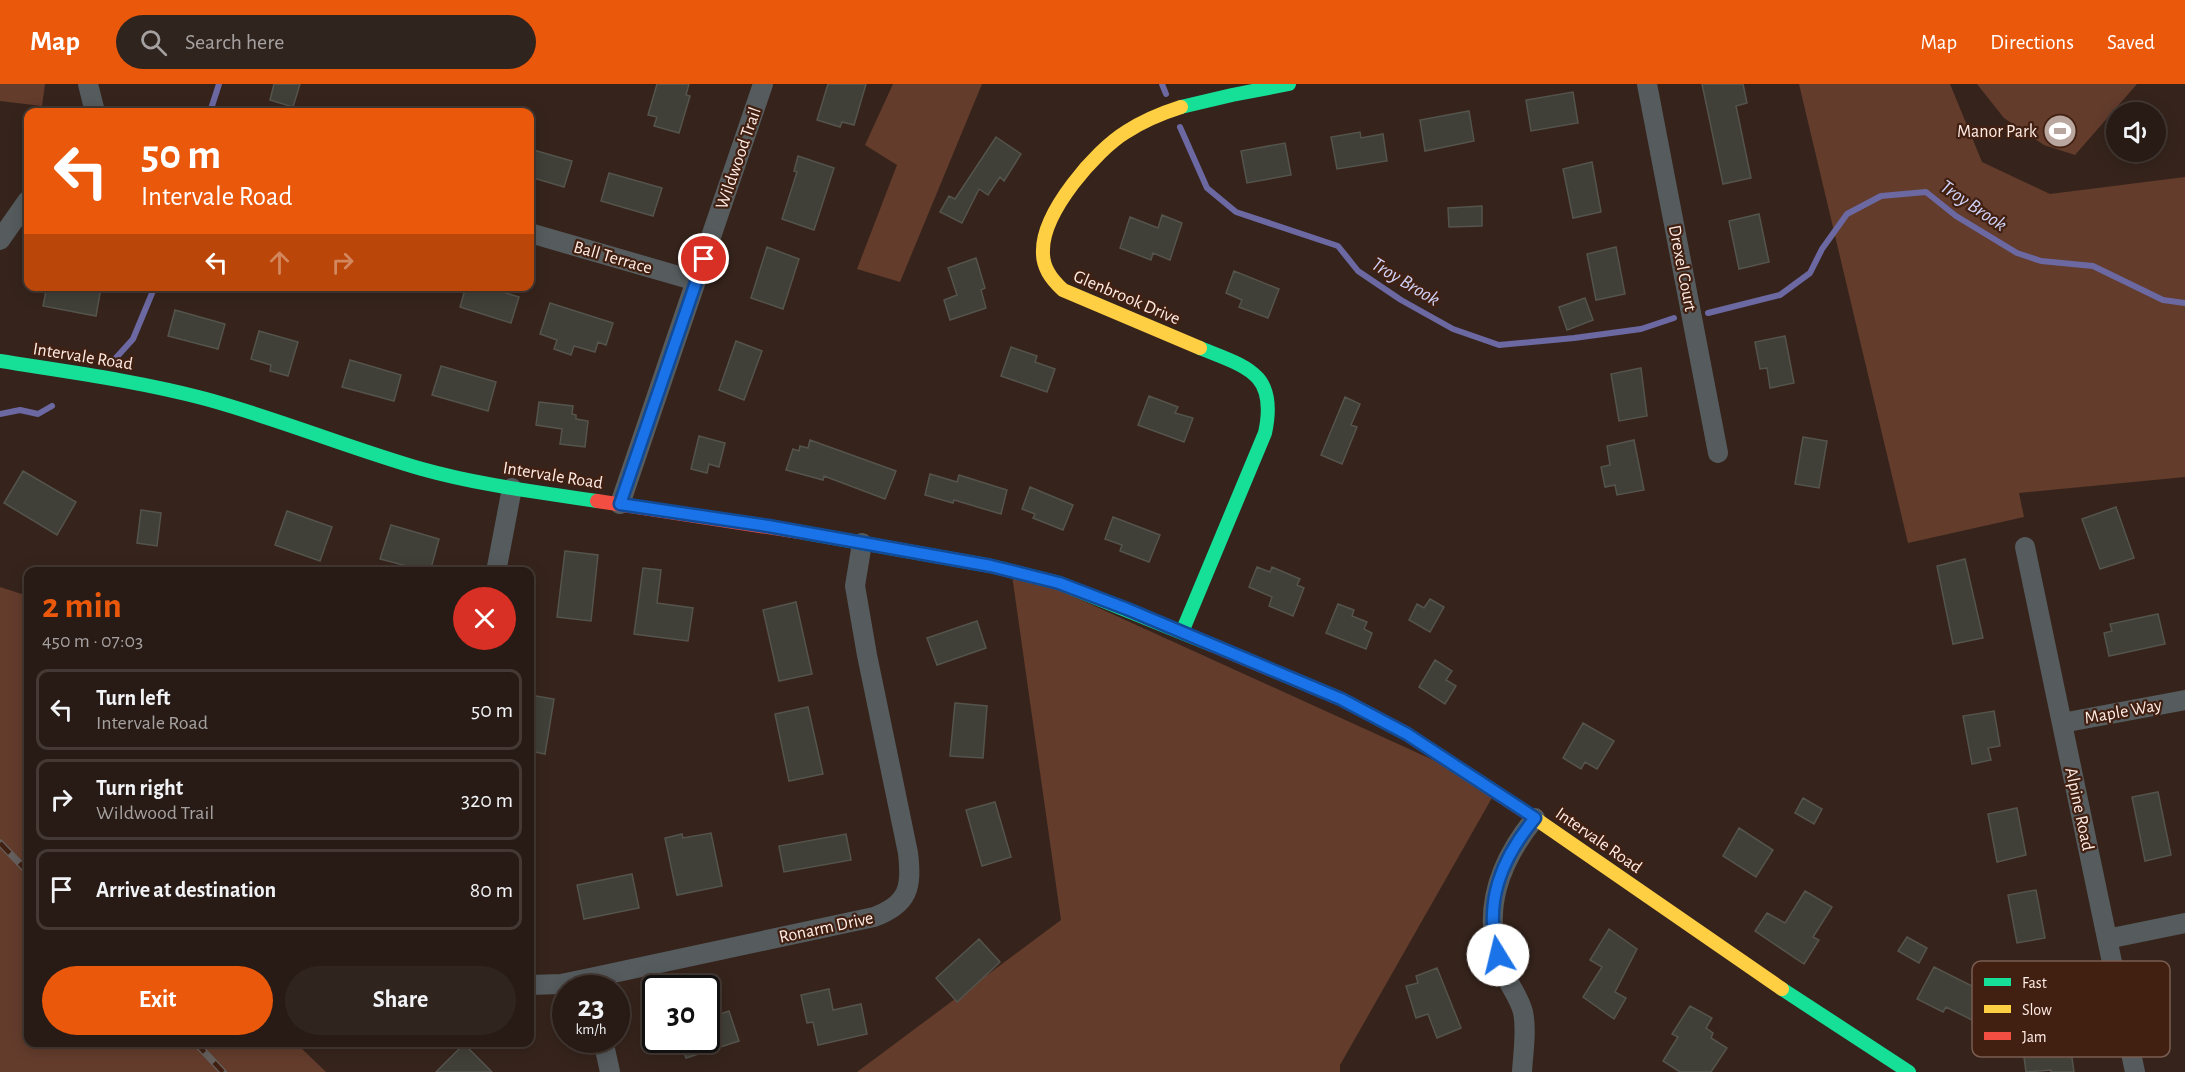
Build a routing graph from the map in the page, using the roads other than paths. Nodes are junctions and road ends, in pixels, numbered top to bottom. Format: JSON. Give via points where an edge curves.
{"nodes":[{"id":1,"x":88,"y":84,"type":"edge"},
{"id":2,"x":763,"y":84,"type":"edge"},
{"id":3,"x":1289,"y":84,"type":"edge"},
{"id":4,"x":1647,"y":84,"type":"edge"},
{"id":5,"x":97,"y":108,"type":"edge"},
{"id":6,"x":24,"y":206,"type":"edge"},
{"id":7,"x":534,"y":234,"type":"edge"},
{"id":8,"x":0,"y":240,"type":"edge"},
{"id":9,"x":696,"y":280,"type":"junction"},
{"id":10,"x":0,"y":361,"type":"edge"},
{"id":11,"x":1718,"y":453,"type":"dead end"},
{"id":12,"x":512,"y":488,"type":"junction"},
{"id":13,"x":620,"y":504,"type":"junction"},
{"id":14,"x":862,"y":543,"type":"junction"},
{"id":15,"x":2025,"y":546,"type":"dead end"},
{"id":16,"x":497,"y":567,"type":"edge"},
{"id":17,"x":1182,"y":632,"type":"junction"},
{"id":18,"x":2185,"y":700,"type":"edge"},
{"id":19,"x":2062,"y":723,"type":"junction"},
{"id":20,"x":1535,"y":818,"type":"junction"},
{"id":21,"x":2185,"y":923,"type":"edge"},
{"id":22,"x":2107,"y":939,"type":"junction"},
{"id":23,"x":2112,"y":961,"type":"edge"},
{"id":24,"x":625,"y":975,"type":"edge"},
{"id":25,"x":552,"y":984,"type":"edge"},
{"id":26,"x":534,"y":985,"type":"edge"},
{"id":27,"x":606,"y":1053,"type":"edge"},
{"id":28,"x":2132,"y":1057,"type":"edge"},
{"id":29,"x":610,"y":1072,"type":"edge"},
{"id":30,"x":1522,"y":1072,"type":"edge"},
{"id":31,"x":1909,"y":1072,"type":"edge"},
{"id":32,"x":2135,"y":1072,"type":"edge"}],
"edges":[{"from":1,"to":5,"type":"street"},
{"from":2,"to":9,"type":"street","name":"Wildwood Trail"},
{"from":3,"to":17,"type":"street","name":"Glenbrook Drive","via":[[1189,104],[1162,112],[1128,130],[1103,149],[1067,192],[1047,229],[1043,248],[1045,270],[1052,282],[1064,290],[1251,370],[1267,392],[1270,406],[1265,433]]},
{"from":4,"to":11,"type":"street","name":"Drexel Court"},
{"from":6,"to":8,"type":"street"},
{"from":7,"to":9,"type":"street","name":"Ball Terrace"},
{"from":9,"to":13,"type":"street","name":"Wildwood Trail"},
{"from":10,"to":12,"type":"street","name":"Intervale Road","via":[[130,381],[205,399],[423,469]]},
{"from":12,"to":13,"type":"street","name":"Intervale Road"},
{"from":12,"to":16,"type":"street"},
{"from":13,"to":14,"type":"street","name":"Intervale Road"},
{"from":14,"to":17,"type":"street","name":"Intervale Road","via":[[991,566],[1059,583]]},
{"from":14,"to":24,"type":"street","name":"Ronarm Drive","via":[[855,586],[908,853],[911,880],[906,893],[887,913],[874,917]]},
{"from":15,"to":19,"type":"street","name":"Alpine Road"},
{"from":17,"to":20,"type":"street","name":"Intervale Road","via":[[1341,699],[1407,734]]},
{"from":18,"to":19,"type":"street","name":"Maple Way"},
{"from":19,"to":22,"type":"street","name":"Alpine Road"},
{"from":20,"to":30,"type":"street","via":[[1501,873],[1492,914],[1502,968],[1522,1011]]},
{"from":20,"to":31,"type":"street","name":"Intervale Road","via":[[1759,974]]},
{"from":21,"to":22,"type":"street"},
{"from":22,"to":23,"type":"street","name":"Alpine Road"},
{"from":25,"to":26,"type":"street","name":"Ronarm Drive"},
{"from":27,"to":29,"type":"street"},
{"from":28,"to":32,"type":"street","name":"Alpine Road"}]}
